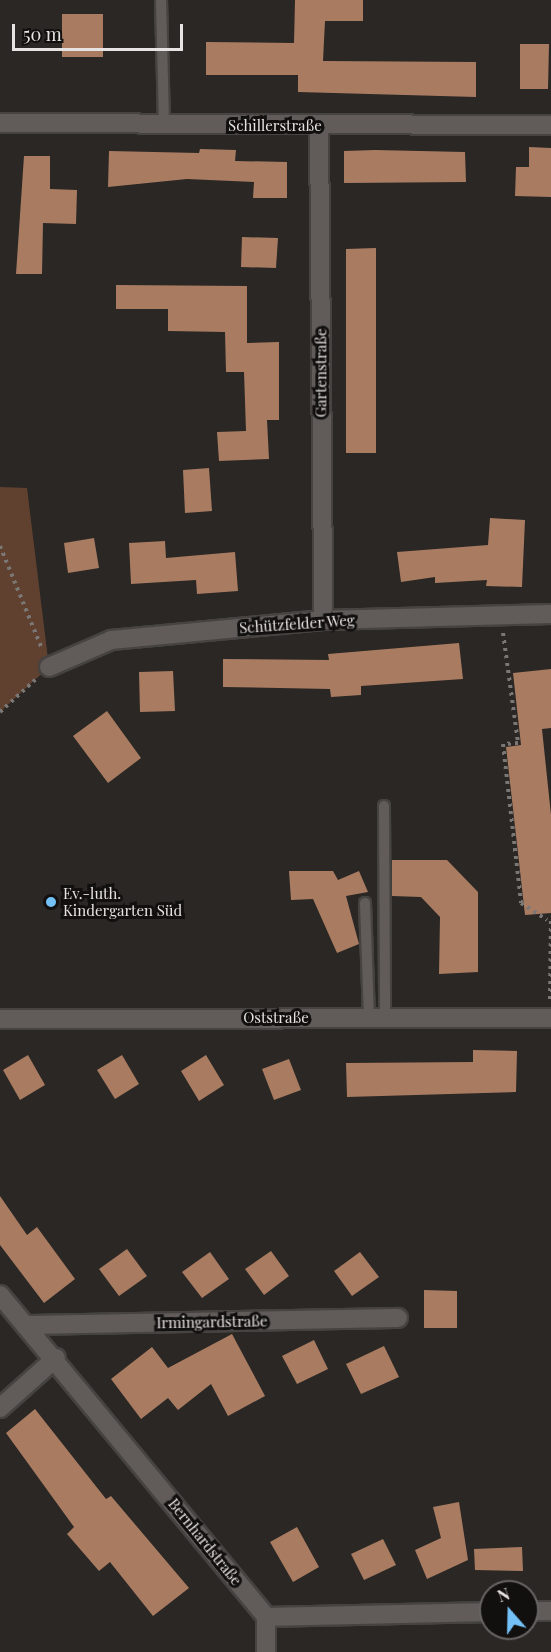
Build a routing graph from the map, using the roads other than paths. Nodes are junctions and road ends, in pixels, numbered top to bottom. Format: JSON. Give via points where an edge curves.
{"nodes":[{"id":1,"x":161,"y":0,"type":"edge"},
{"id":2,"x":0,"y":123,"type":"edge"},
{"id":3,"x":319,"y":125,"type":"junction"},
{"id":4,"x":551,"y":125,"type":"edge"},
{"id":5,"x":164,"y":126,"type":"junction"},
{"id":6,"x":551,"y":614,"type":"edge"},
{"id":7,"x":322,"y":620,"type":"junction"},
{"id":8,"x":49,"y":667,"type":"road end"},
{"id":9,"x":384,"y":806,"type":"dead end"},
{"id":10,"x":365,"y":903,"type":"dead end"},
{"id":11,"x":377,"y":1018,"type":"junction"},
{"id":12,"x":551,"y":1018,"type":"edge"},
{"id":13,"x":0,"y":1019,"type":"edge"},
{"id":14,"x":0,"y":1295,"type":"edge"},
{"id":15,"x":398,"y":1318,"type":"dead end"},
{"id":16,"x":27,"y":1325,"type":"junction"},
{"id":17,"x":56,"y":1358,"type":"junction"},
{"id":18,"x":0,"y":1408,"type":"edge"},
{"id":19,"x":479,"y":1612,"type":"edge"},
{"id":20,"x":266,"y":1617,"type":"junction"},
{"id":21,"x":266,"y":1652,"type":"edge"}],
"edges":[{"from":1,"to":5,"type":"lane"},
{"from":2,"to":5,"type":"street","name":"Schillerstraße"},
{"from":3,"to":4,"type":"street","name":"Schillerstraße"},
{"from":3,"to":5,"type":"street","name":"Schillerstraße"},
{"from":3,"to":7,"type":"street","name":"Gartenstraße"},
{"from":6,"to":7,"type":"street","name":"Schützfelder Weg"},
{"from":7,"to":8,"type":"street","name":"Schützfelder Weg","via":[[111,640]]},
{"from":9,"to":11,"type":"lane"},
{"from":10,"to":11,"type":"lane"},
{"from":11,"to":12,"type":"street","name":"Oststraße"},
{"from":11,"to":13,"type":"street","name":"Oststraße"},
{"from":14,"to":16,"type":"street","name":"Bernhardstraße"},
{"from":15,"to":16,"type":"street","name":"Irmingardstraße"},
{"from":16,"to":17,"type":"street","name":"Bernhardstraße"},
{"from":17,"to":18,"type":"street"},
{"from":17,"to":20,"type":"street","name":"Bernhardstraße"},
{"from":19,"to":20,"type":"street"},
{"from":20,"to":21,"type":"street"}]}
